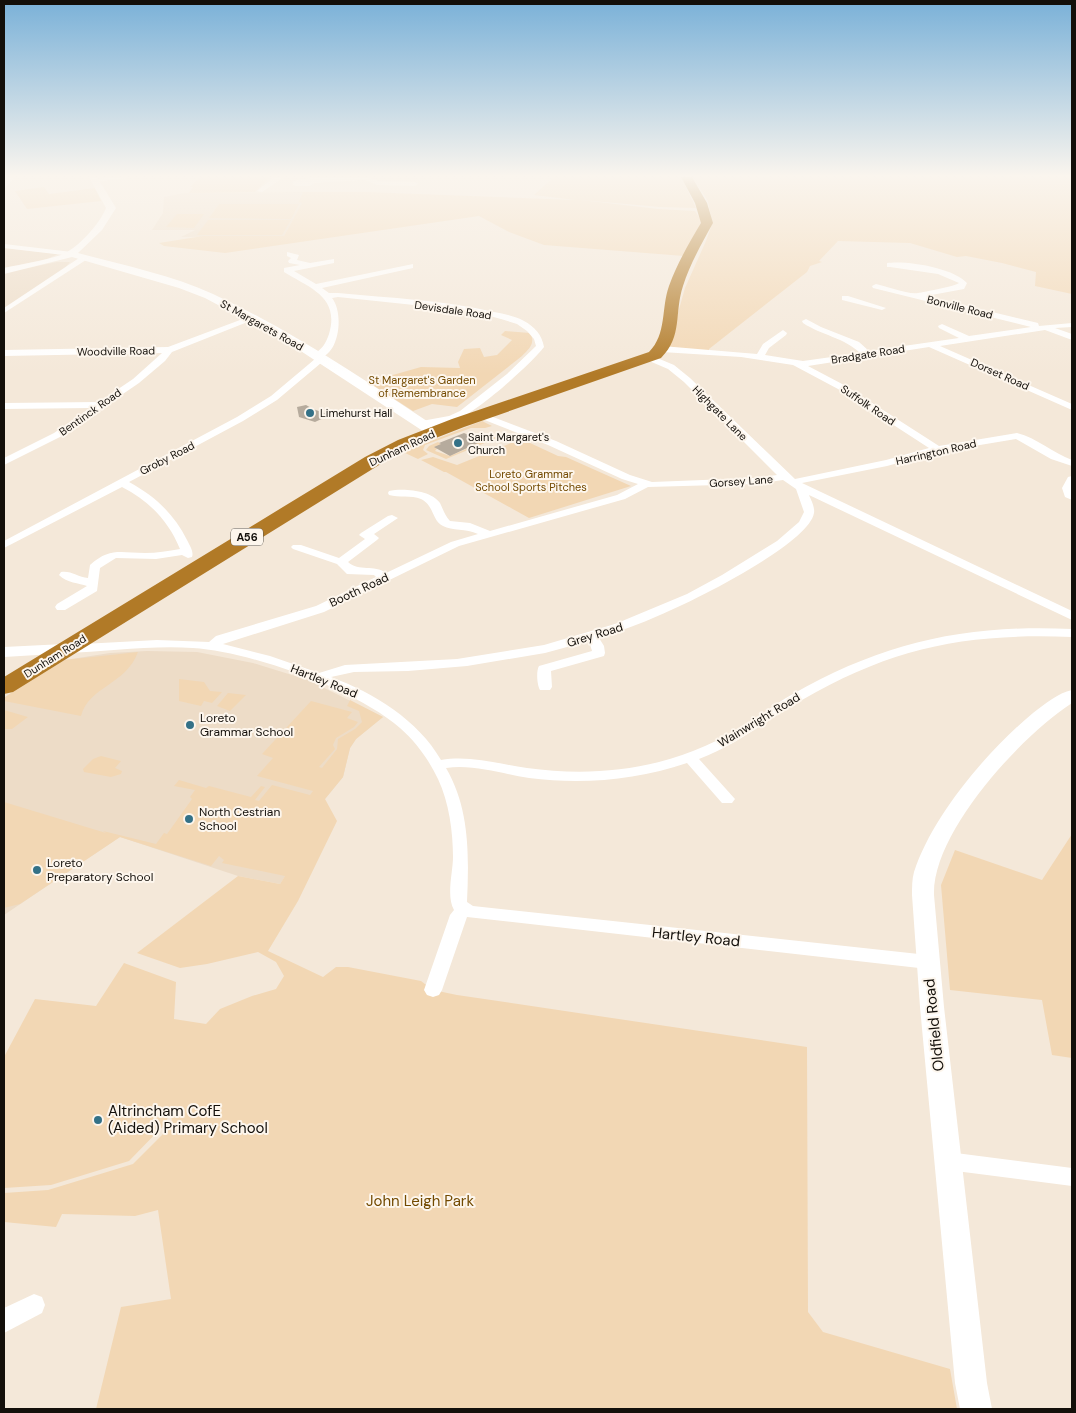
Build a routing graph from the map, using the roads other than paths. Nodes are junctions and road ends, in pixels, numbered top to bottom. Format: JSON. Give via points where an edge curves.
{"nodes":[{"id":1,"x":82,"y":243,"type":"edge"},
{"id":2,"x":695,"y":243,"type":"edge"},
{"id":3,"x":4,"y":246,"type":"edge"},
{"id":4,"x":72,"y":254,"type":"junction"},
{"id":5,"x":290,"y":254,"type":"dead end"},
{"id":6,"x":85,"y":258,"type":"junction"},
{"id":7,"x":331,"y":261,"type":"dead end"},
{"id":8,"x":310,"y":265,"type":"junction"},
{"id":9,"x":890,"y":265,"type":"dead end"},
{"id":10,"x":410,"y":266,"type":"dead end"},
{"id":11,"x":4,"y":271,"type":"edge"},
{"id":12,"x":876,"y":286,"type":"dead end"},
{"id":13,"x":315,"y":287,"type":"junction"},
{"id":14,"x":885,"y":289,"type":"junction"},
{"id":15,"x":326,"y":296,"type":"junction"},
{"id":16,"x":917,"y":297,"type":"junction"},
{"id":17,"x":845,"y":298,"type":"dead end"},
{"id":18,"x":858,"y":302,"type":"junction"},
{"id":19,"x":882,"y":308,"type":"dead end"},
{"id":20,"x":4,"y":311,"type":"edge"},
{"id":21,"x":251,"y":319,"type":"junction"},
{"id":22,"x":804,"y":323,"type":"dead end"},
{"id":23,"x":942,"y":325,"type":"dead end"},
{"id":24,"x":1072,"y":325,"type":"edge"},
{"id":25,"x":1045,"y":328,"type":"junction"},
{"id":26,"x":783,"y":334,"type":"dead end"},
{"id":27,"x":1072,"y":337,"type":"edge"},
{"id":28,"x":967,"y":338,"type":"junction"},
{"id":29,"x":927,"y":344,"type":"junction"},
{"id":30,"x":168,"y":350,"type":"junction"},
{"id":31,"x":4,"y":353,"type":"edge"},
{"id":32,"x":656,"y":354,"type":"junction"},
{"id":33,"x":868,"y":355,"type":"junction"},
{"id":34,"x":760,"y":356,"type":"junction"},
{"id":35,"x":319,"y":358,"type":"junction"},
{"id":36,"x":797,"y":364,"type":"junction"},
{"id":37,"x":99,"y":405,"type":"junction"},
{"id":38,"x":4,"y":406,"type":"edge"},
{"id":39,"x":1072,"y":407,"type":"edge"},
{"id":40,"x":482,"y":417,"type":"junction"},
{"id":41,"x":427,"y":428,"type":"junction"},
{"id":42,"x":4,"y":450,"type":"edge"},
{"id":43,"x":938,"y":450,"type":"junction"},
{"id":44,"x":28,"y":451,"type":"junction"},
{"id":45,"x":4,"y":462,"type":"edge"},
{"id":46,"x":1072,"y":463,"type":"edge"},
{"id":47,"x":1072,"y":479,"type":"edge"},
{"id":48,"x":121,"y":482,"type":"junction"},
{"id":49,"x":794,"y":482,"type":"junction"},
{"id":50,"x":646,"y":484,"type":"junction"},
{"id":51,"x":394,"y":493,"type":"dead end"},
{"id":52,"x":1072,"y":497,"type":"edge"},
{"id":53,"x":392,"y":518,"type":"dead end"},
{"id":54,"x":488,"y":534,"type":"junction"},
{"id":55,"x":4,"y":546,"type":"edge"},
{"id":56,"x":297,"y":547,"type":"dead end"},
{"id":57,"x":341,"y":562,"type":"junction"},
{"id":58,"x":65,"y":575,"type":"dead end"},
{"id":59,"x":385,"y":578,"type":"junction"},
{"id":60,"x":93,"y":582,"type":"junction"},
{"id":61,"x":61,"y":607,"type":"dead end"},
{"id":62,"x":1072,"y":616,"type":"edge"},
{"id":63,"x":1072,"y":633,"type":"edge"},
{"id":64,"x":593,"y":638,"type":"junction"},
{"id":65,"x":212,"y":646,"type":"junction"},
{"id":66,"x":64,"y":649,"type":"junction"},
{"id":67,"x":4,"y":652,"type":"edge"},
{"id":68,"x":322,"y":677,"type":"junction"},
{"id":69,"x":4,"y":687,"type":"edge"},
{"id":70,"x":545,"y":687,"type":"dead end"},
{"id":71,"x":1072,"y":695,"type":"edge"},
{"id":72,"x":690,"y":757,"type":"junction"},
{"id":73,"x":439,"y":765,"type":"junction"},
{"id":74,"x":727,"y":799,"type":"dead end"},
{"id":75,"x":465,"y":910,"type":"junction"},
{"id":76,"x":928,"y":962,"type":"junction"},
{"id":77,"x":433,"y":990,"type":"dead end"},
{"id":78,"x":948,"y":1162,"type":"junction"},
{"id":79,"x":1072,"y":1177,"type":"edge"},
{"id":80,"x":34,"y":1305,"type":"dead end"},
{"id":81,"x":4,"y":1322,"type":"edge"},
{"id":82,"x":976,"y":1409,"type":"edge"}],
"edges":[{"from":1,"to":4,"type":"street"},
{"from":2,"to":32,"type":"highway","via":[[675,289],[668,332]]},
{"from":3,"to":4,"type":"street"},
{"from":4,"to":6,"type":"street","name":"St Margarets Road"},
{"from":4,"to":11,"type":"street"},
{"from":5,"to":8,"type":"street","via":[[296,257],[292,261]]},
{"from":6,"to":20,"type":"street"},
{"from":6,"to":21,"type":"street","name":"St Margarets Road","via":[[183,286]]},
{"from":7,"to":8,"type":"street"},
{"from":8,"to":13,"type":"street","name":"Groby Road","via":[[287,270]]},
{"from":9,"to":16,"type":"street","via":[[956,277],[963,283],[960,290],[935,291]]},
{"from":10,"to":13,"type":"street"},
{"from":12,"to":14,"type":"street","name":"Bonville Road"},
{"from":13,"to":15,"type":"street","name":"Groby Road"},
{"from":14,"to":16,"type":"street","name":"Bonville Road"},
{"from":14,"to":18,"type":"street"},
{"from":15,"to":35,"type":"street","name":"Groby Road","via":[[337,311],[336,326]]},
{"from":15,"to":41,"type":"street","name":"Devisdale Road","via":[[471,310],[520,322],[538,338],[540,347],[510,376],[463,413]]},
{"from":16,"to":25,"type":"street","name":"Bonville Road"},
{"from":17,"to":18,"type":"street"},
{"from":18,"to":19,"type":"street"},
{"from":21,"to":30,"type":"street","name":"Woodville Road"},
{"from":21,"to":35,"type":"street","name":"St Margarets Road"},
{"from":22,"to":33,"type":"street","via":[[856,344]]},
{"from":23,"to":28,"type":"street"},
{"from":24,"to":25,"type":"street","name":"Bradgate Road"},
{"from":25,"to":27,"type":"street","name":"Bonville Road"},
{"from":25,"to":28,"type":"street","name":"Bradgate Road"},
{"from":26,"to":34,"type":"street","via":[[766,346]]},
{"from":28,"to":29,"type":"street","name":"Bradgate Road"},
{"from":29,"to":33,"type":"street","name":"Bradgate Road"},
{"from":29,"to":39,"type":"street","name":"Dorset Road"},
{"from":30,"to":31,"type":"street","name":"Woodville Road"},
{"from":30,"to":37,"type":"street","name":"Bentinck Road","via":[[136,381]]},
{"from":32,"to":34,"type":"street","name":"Bradgate Road"},
{"from":32,"to":40,"type":"highway","name":"Dunham Road","number":"A56"},
{"from":32,"to":49,"type":"street","name":"Highgate Lane"},
{"from":33,"to":36,"type":"street","name":"Bradgate Road"},
{"from":34,"to":36,"type":"street","name":"Bradgate Road"},
{"from":35,"to":41,"type":"street","name":"St Margarets Road"},
{"from":35,"to":48,"type":"street","name":"Groby Road","via":[[274,398]]},
{"from":36,"to":43,"type":"street","name":"Suffolk Road","via":[[841,387]]},
{"from":37,"to":38,"type":"street"},
{"from":37,"to":44,"type":"street","name":"Bentinck Road"},
{"from":40,"to":41,"type":"highway","name":"Dunham Road","number":"A56"},
{"from":40,"to":50,"type":"street","name":"Gorsey Lane"},
{"from":41,"to":66,"type":"highway","name":"Dunham Road","number":"A56"},
{"from":42,"to":44,"type":"street"},
{"from":43,"to":46,"type":"street","name":"Harrington Road","via":[[1019,436]]},
{"from":43,"to":49,"type":"street","name":"Harrington Road"},
{"from":44,"to":45,"type":"street","name":"Bentinck Road"},
{"from":47,"to":52,"type":"street","via":[[1067,488]]},
{"from":48,"to":55,"type":"street","name":"Groby Road"},
{"from":48,"to":60,"type":"street","via":[[164,511],[175,524],[188,553],[115,555],[95,566]]},
{"from":49,"to":50,"type":"street","name":"Gorsey Lane"},
{"from":49,"to":62,"type":"street"},
{"from":49,"to":64,"type":"street","name":"Grey Road","via":[[809,508],[806,521],[768,552],[726,580],[686,600]]},
{"from":50,"to":54,"type":"street","name":"Booth Road","via":[[621,497]]},
{"from":51,"to":54,"type":"street","via":[[425,497],[434,503],[447,524],[470,526]]},
{"from":53,"to":57,"type":"street","via":[[365,535],[373,538]]},
{"from":54,"to":59,"type":"street","name":"Booth Road","via":[[429,555]]},
{"from":56,"to":57,"type":"street"},
{"from":57,"to":59,"type":"street","via":[[351,570],[377,572]]},
{"from":58,"to":60,"type":"street","via":[[77,581]]},
{"from":59,"to":65,"type":"street","name":"Booth Road","via":[[320,608],[221,639]]},
{"from":60,"to":61,"type":"street","via":[[91,589]]},
{"from":63,"to":72,"type":"street","name":"Wainwright Road","via":[[998,631],[899,650],[797,697],[747,730]]},
{"from":64,"to":68,"type":"street","name":"Grey Road","via":[[506,657],[341,670]]},
{"from":64,"to":70,"type":"street","via":[[599,652],[544,669]]},
{"from":65,"to":66,"type":"street","name":"Booth Road","via":[[160,644]]},
{"from":65,"to":68,"type":"street","name":"Hartley Road"},
{"from":66,"to":67,"type":"street"},
{"from":66,"to":69,"type":"highway","name":"Dunham Road","number":"A56"},
{"from":68,"to":73,"type":"street","name":"Hartley Road","via":[[388,711],[420,739]]},
{"from":71,"to":76,"type":"street","name":"Oldfield Road","via":[[1018,736],[984,775],[941,837],[930,858],[924,881]]},
{"from":72,"to":73,"type":"street","name":"Wainwright Road","via":[[648,770],[588,777],[459,763]]},
{"from":72,"to":74,"type":"street"},
{"from":73,"to":75,"type":"street","name":"Hartley Road","via":[[457,811],[462,858],[459,902]]},
{"from":75,"to":76,"type":"street","name":"Hartley Road"},
{"from":75,"to":77,"type":"street","via":[[458,915]]},
{"from":76,"to":78,"type":"street","name":"Oldfield Road"},
{"from":78,"to":79,"type":"street"},
{"from":78,"to":82,"type":"street","name":"Oldfield Road"},
{"from":80,"to":81,"type":"street"}]}
